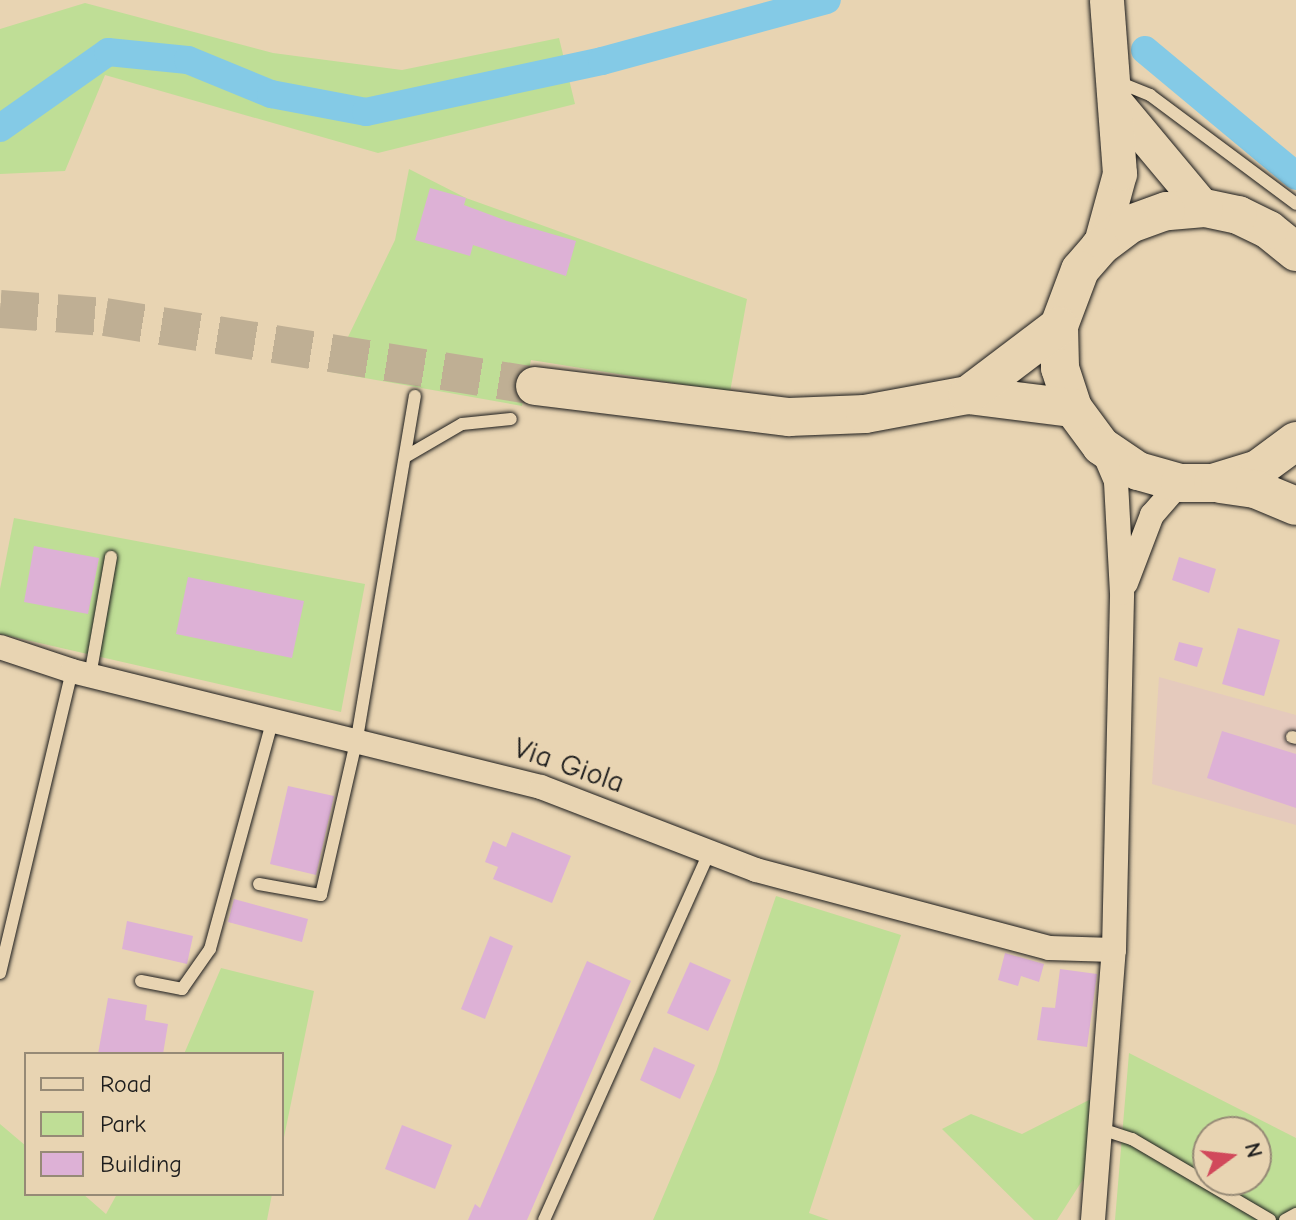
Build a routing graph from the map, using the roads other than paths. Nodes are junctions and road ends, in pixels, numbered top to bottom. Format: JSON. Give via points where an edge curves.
{"nodes":[{"id":1,"x":1107,"y":0,"type":"edge"},
{"id":2,"x":1116,"y":93,"type":"junction"},
{"id":3,"x":1296,"y":204,"type":"edge"},
{"id":4,"x":1204,"y":208,"type":"junction"},
{"id":5,"x":1100,"y":247,"type":"junction"},
{"id":6,"x":1296,"y":252,"type":"edge"},
{"id":7,"x":1059,"y":326,"type":"junction"},
{"id":8,"x":535,"y":386,"type":"tunnel mouth"},
{"id":9,"x":968,"y":395,"type":"junction"},
{"id":10,"x":415,"y":396,"type":"dead end"},
{"id":11,"x":1073,"y":408,"type":"junction"},
{"id":12,"x":511,"y":419,"type":"dead end"},
{"id":13,"x":1296,"y":441,"type":"edge"},
{"id":14,"x":1101,"y":446,"type":"junction"},
{"id":15,"x":405,"y":457,"type":"junction"},
{"id":16,"x":1197,"y":483,"type":"junction"},
{"id":17,"x":1296,"y":506,"type":"edge"},
{"id":18,"x":111,"y":557,"type":"dead end"},
{"id":19,"x":1122,"y":593,"type":"junction"},
{"id":20,"x":0,"y":647,"type":"edge"},
{"id":21,"x":81,"y":674,"type":"junction"},
{"id":22,"x":273,"y":719,"type":"junction"},
{"id":23,"x":357,"y":738,"type":"junction"},
{"id":24,"x":709,"y":852,"type":"junction"},
{"id":25,"x":259,"y":884,"type":"dead end"},
{"id":26,"x":1114,"y":950,"type":"junction"},
{"id":27,"x":0,"y":973,"type":"edge"},
{"id":28,"x":141,"y":981,"type":"dead end"},
{"id":29,"x":1101,"y":1129,"type":"junction"},
{"id":30,"x":1296,"y":1214,"type":"edge"},
{"id":31,"x":544,"y":1220,"type":"edge"},
{"id":32,"x":1093,"y":1220,"type":"edge"},
{"id":33,"x":1270,"y":1220,"type":"edge"},
{"id":34,"x":1285,"y":1220,"type":"edge"}],
"edges":[{"from":1,"to":2,"type":"street"},
{"from":2,"to":3,"type":"lane","via":[[1150,95]]},
{"from":2,"to":4,"type":"street"},
{"from":2,"to":5,"type":"street","via":[[1120,174]]},
{"from":4,"to":5,"type":"main road","via":[[1142,220]]},
{"from":4,"to":6,"type":"main road","via":[[1238,215],[1269,230]]},
{"from":5,"to":7,"type":"main road","via":[[1080,270]]},
{"from":7,"to":9,"type":"main road"},
{"from":7,"to":11,"type":"main road","via":[[1060,368]]},
{"from":8,"to":9,"type":"main road","via":[[789,417],[865,414]]},
{"from":9,"to":11,"type":"main road"},
{"from":10,"to":15,"type":"lane"},
{"from":11,"to":14,"type":"main road"},
{"from":12,"to":15,"type":"lane","via":[[462,424]]},
{"from":13,"to":16,"type":"main road","via":[[1258,469]]},
{"from":14,"to":16,"type":"main road","via":[[1138,471]]},
{"from":14,"to":19,"type":"street","via":[[1116,481]]},
{"from":15,"to":23,"type":"lane"},
{"from":16,"to":17,"type":"main road","via":[[1255,489]]},
{"from":16,"to":19,"type":"street","via":[[1152,515]]},
{"from":18,"to":21,"type":"lane"},
{"from":19,"to":26,"type":"street"},
{"from":20,"to":21,"type":"street","name":"Via Giola"},
{"from":21,"to":22,"type":"street","name":"Via Giola"},
{"from":21,"to":27,"type":"lane"},
{"from":22,"to":23,"type":"street","name":"Via Giola"},
{"from":22,"to":28,"type":"lane","via":[[210,949],[182,989]]},
{"from":23,"to":24,"type":"street","name":"Via Giola","via":[[541,787]]},
{"from":23,"to":25,"type":"lane","via":[[321,895]]},
{"from":24,"to":26,"type":"street","name":"Via Giola","via":[[756,870],[1049,948]]},
{"from":24,"to":31,"type":"lane"},
{"from":26,"to":29,"type":"street"},
{"from":29,"to":32,"type":"street"},
{"from":29,"to":33,"type":"lane","via":[[1132,1139]]},
{"from":30,"to":34,"type":"lane"}]}
